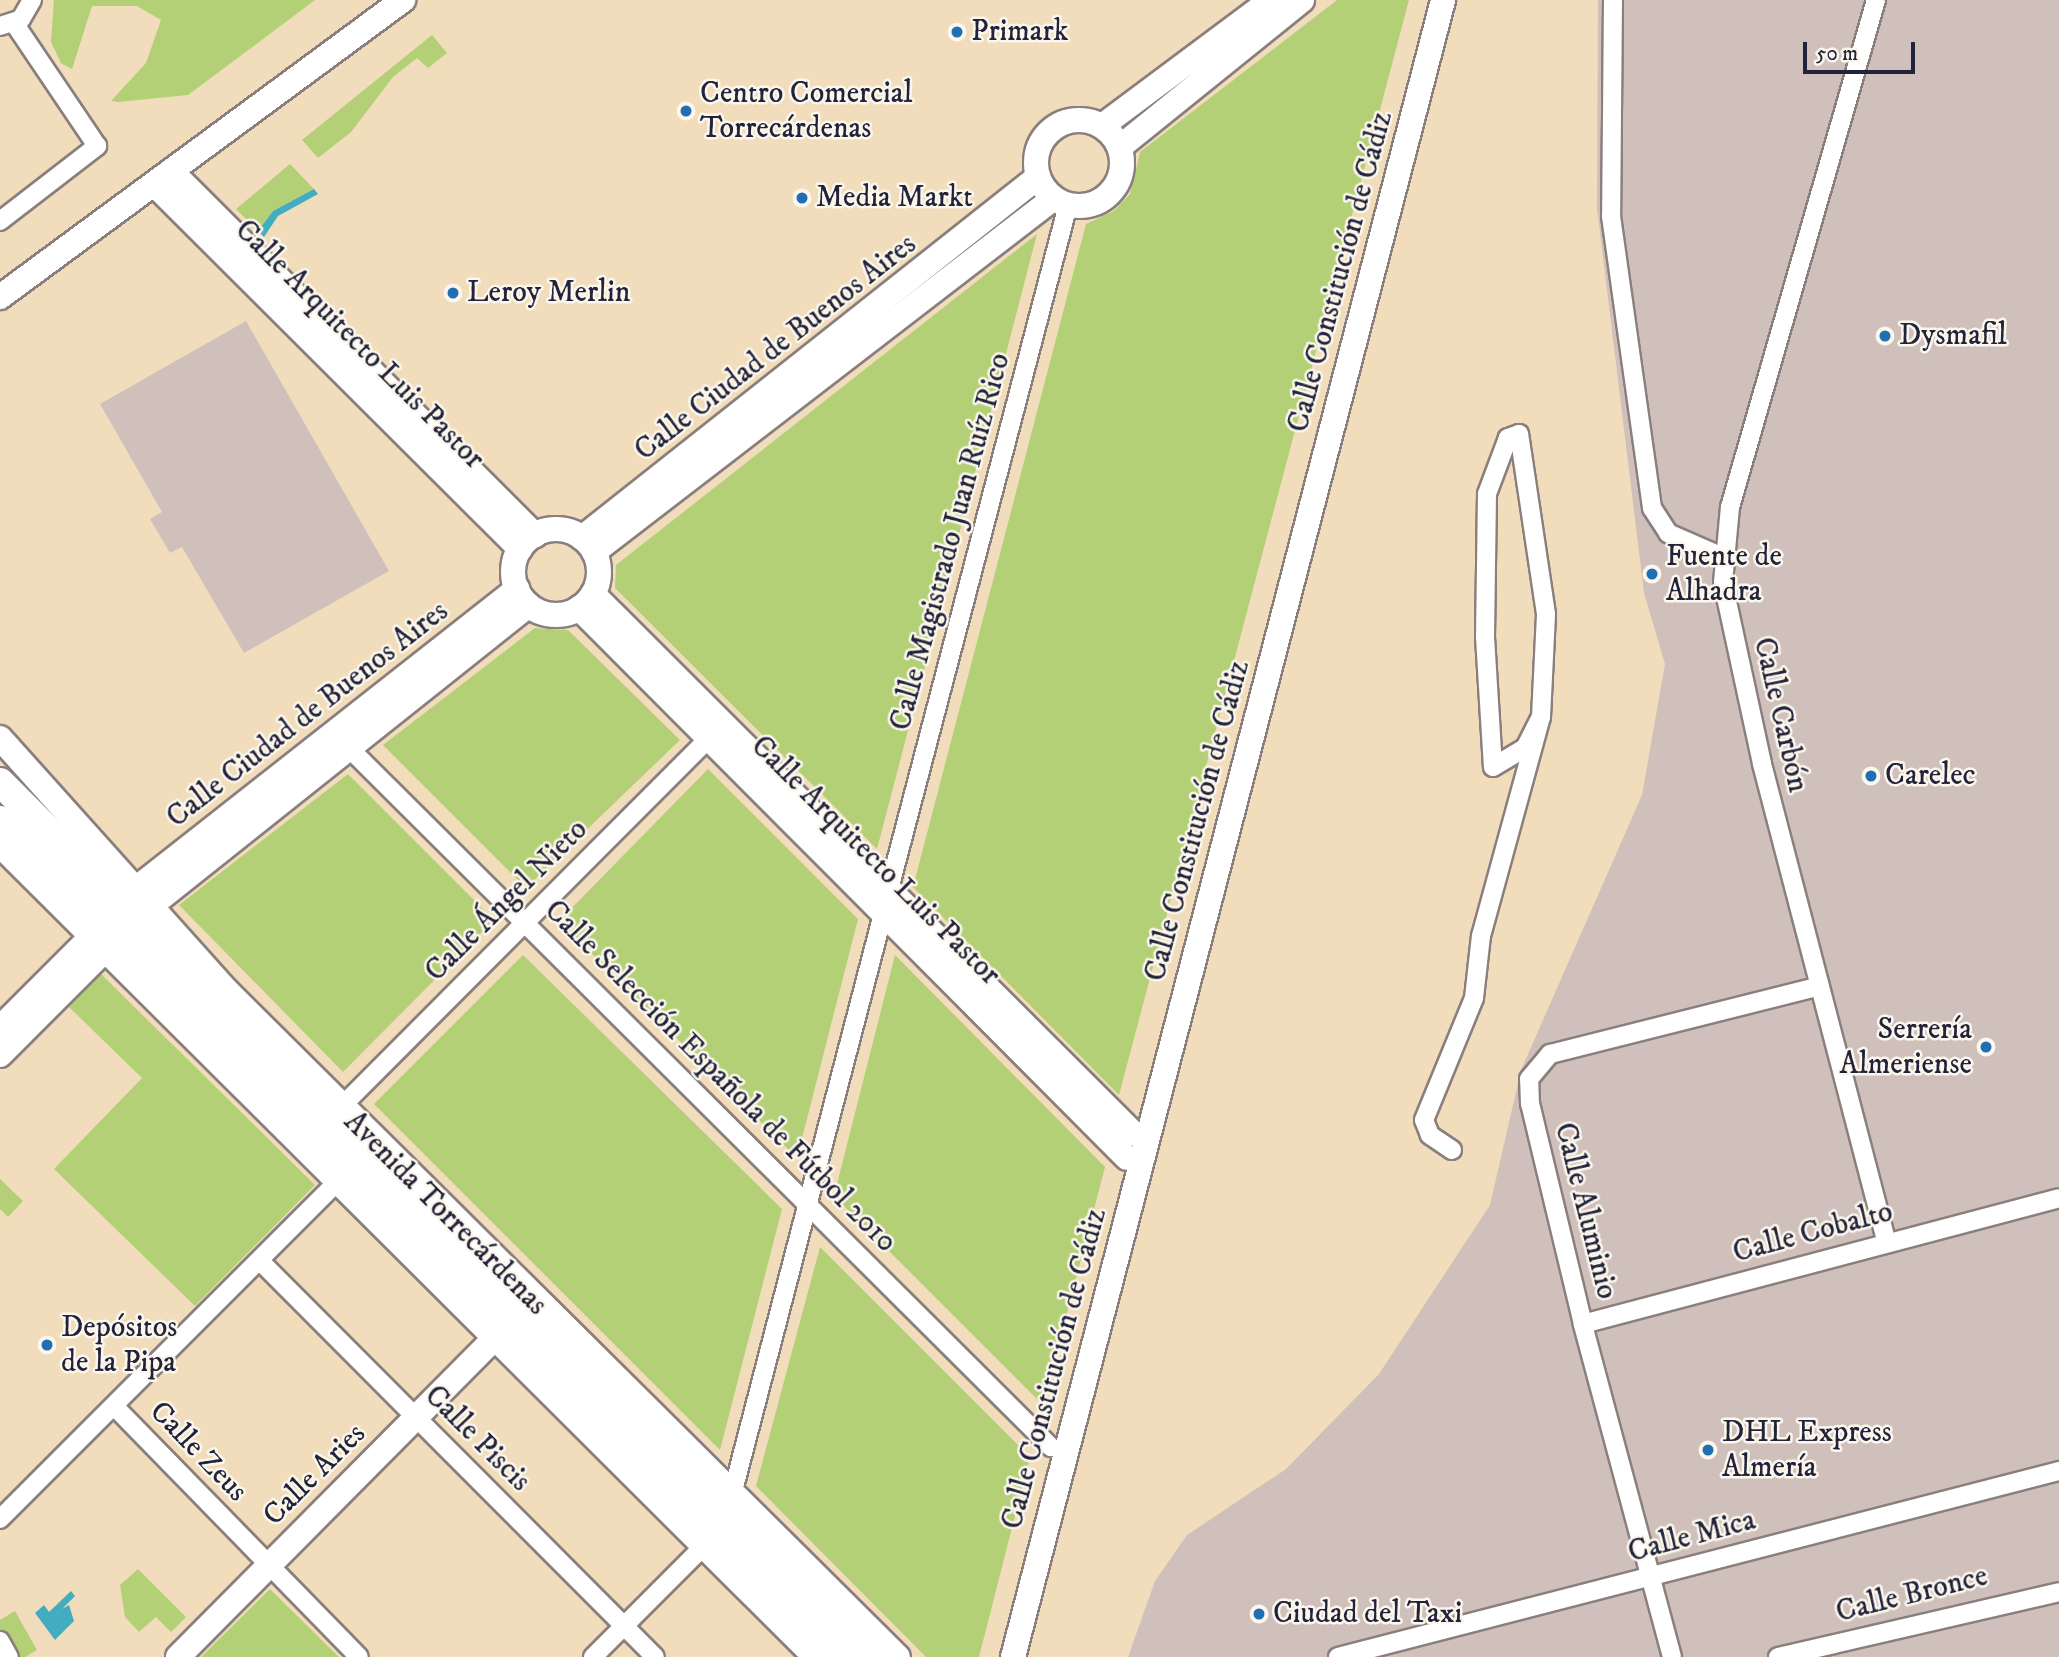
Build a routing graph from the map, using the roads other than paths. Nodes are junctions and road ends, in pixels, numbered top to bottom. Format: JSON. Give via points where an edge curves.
{"nodes":[{"id":1,"x":32,"y":0,"type":"edge"},
{"id":2,"x":377,"y":0,"type":"edge"},
{"id":3,"x":403,"y":0,"type":"edge"},
{"id":4,"x":1271,"y":0,"type":"edge"},
{"id":5,"x":1302,"y":0,"type":"edge"},
{"id":6,"x":1428,"y":0,"type":"edge"},
{"id":7,"x":1443,"y":0,"type":"edge"},
{"id":8,"x":1613,"y":0,"type":"edge"},
{"id":9,"x":1876,"y":0,"type":"edge"},
{"id":10,"x":7,"y":24,"type":"edge"},
{"id":11,"x":1102,"y":126,"type":"junction"},
{"id":12,"x":1120,"y":147,"type":"junction"},
{"id":13,"x":162,"y":177,"type":"junction"},
{"id":14,"x":1038,"y":177,"type":"junction"},
{"id":15,"x":1061,"y":201,"type":"junction"},
{"id":16,"x":0,"y":222,"type":"edge"},
{"id":17,"x":0,"y":279,"type":"edge"},
{"id":18,"x":0,"y":297,"type":"edge"},
{"id":19,"x":527,"y":542,"type":"junction"},
{"id":20,"x":588,"y":545,"type":"junction"},
{"id":21,"x":1723,"y":557,"type":"junction"},
{"id":22,"x":523,"y":597,"type":"junction"},
{"id":23,"x":586,"y":601,"type":"junction"},
{"id":24,"x":1541,"y":717,"type":"junction"},
{"id":25,"x":0,"y":738,"type":"edge"},
{"id":26,"x":708,"y":739,"type":"junction"},
{"id":27,"x":349,"y":748,"type":"junction"},
{"id":28,"x":0,"y":782,"type":"edge"},
{"id":29,"x":0,"y":820,"type":"edge"},
{"id":30,"x":0,"y":845,"type":"edge"},
{"id":31,"x":145,"y":896,"type":"junction"},
{"id":32,"x":886,"y":903,"type":"junction"},
{"id":33,"x":525,"y":921,"type":"junction"},
{"id":34,"x":101,"y":941,"type":"junction"},
{"id":35,"x":77,"y":964,"type":"junction"},
{"id":36,"x":1820,"y":986,"type":"junction"},
{"id":37,"x":0,"y":1028,"type":"edge"},
{"id":38,"x":0,"y":1055,"type":"edge"},
{"id":39,"x":334,"y":1102,"type":"junction"},
{"id":40,"x":1134,"y":1134,"type":"junction"},
{"id":41,"x":1452,"y":1150,"type":"dead end"},
{"id":42,"x":1126,"y":1158,"type":"junction"},
{"id":43,"x":339,"y":1180,"type":"junction"},
{"id":44,"x":2059,"y":1198,"type":"edge"},
{"id":45,"x":807,"y":1202,"type":"junction"},
{"id":46,"x":1886,"y":1241,"type":"junction"},
{"id":47,"x":260,"y":1261,"type":"junction"},
{"id":48,"x":1583,"y":1324,"type":"junction"},
{"id":49,"x":496,"y":1337,"type":"junction"},
{"id":50,"x":115,"y":1407,"type":"junction"},
{"id":51,"x":417,"y":1418,"type":"junction"},
{"id":52,"x":1051,"y":1447,"type":"junction"},
{"id":53,"x":2059,"y":1471,"type":"edge"},
{"id":54,"x":733,"y":1491,"type":"junction"},
{"id":55,"x":0,"y":1519,"type":"edge"},
{"id":56,"x":704,"y":1546,"type":"junction"},
{"id":57,"x":269,"y":1566,"type":"junction"},
{"id":58,"x":1647,"y":1578,"type":"junction"},
{"id":59,"x":2059,"y":1592,"type":"edge"},
{"id":60,"x":624,"y":1626,"type":"junction"},
{"id":61,"x":0,"y":1641,"type":"edge"},
{"id":62,"x":1380,"y":1652,"type":"edge"},
{"id":63,"x":9,"y":1657,"type":"edge"},
{"id":64,"x":178,"y":1657,"type":"edge"},
{"id":65,"x":359,"y":1657,"type":"edge"},
{"id":66,"x":593,"y":1657,"type":"edge"},
{"id":67,"x":655,"y":1657,"type":"edge"},
{"id":68,"x":815,"y":1657,"type":"edge"},
{"id":69,"x":841,"y":1657,"type":"edge"},
{"id":70,"x":875,"y":1657,"type":"edge"},
{"id":71,"x":898,"y":1657,"type":"edge"},
{"id":72,"x":999,"y":1657,"type":"edge"},
{"id":73,"x":1013,"y":1657,"type":"edge"},
{"id":74,"x":1338,"y":1657,"type":"edge"},
{"id":75,"x":1672,"y":1657,"type":"edge"},
{"id":76,"x":1778,"y":1657,"type":"edge"}],
"edges":[{"from":1,"to":10,"type":"street"},
{"from":2,"to":17,"type":"street"},
{"from":3,"to":13,"type":"street"},
{"from":4,"to":11,"type":"street"},
{"from":5,"to":12,"type":"street"},
{"from":6,"to":40,"type":"street","name":"Calle Constitución de Cádiz"},
{"from":7,"to":73,"type":"street","name":"Calle Constitución de Cádiz"},
{"from":8,"to":21,"type":"street","via":[[1611,216],[1652,508],[1668,533]]},
{"from":9,"to":21,"type":"street","name":"Calle Carbón","via":[[1730,507]]},
{"from":10,"to":16,"type":"street","via":[[94,134],[97,146]]},
{"from":11,"to":12,"type":"street"},
{"from":11,"to":14,"type":"street","via":[[1076,120],[1052,129],[1037,151]]},
{"from":12,"to":15,"type":"street","name":"Calle Ciudad de Buenos Aires","via":[[1121,170],[1112,192],[1099,201]]},
{"from":13,"to":18,"type":"street"},
{"from":13,"to":19,"type":"street","name":"Calle Arquitecto Luis Pastor"},
{"from":14,"to":15,"type":"street"},
{"from":14,"to":20,"type":"street","name":"Calle Ciudad de Buenos Aires"},
{"from":15,"to":20,"type":"street","name":"Calle Ciudad de Buenos Aires"},
{"from":15,"to":32,"type":"street","name":"Calle Magistrado Juan Ruíz Rico"},
{"from":19,"to":20,"type":"street","via":[[559,529]]},
{"from":19,"to":22,"type":"street"},
{"from":20,"to":23,"type":"street","via":[[598,581]]},
{"from":21,"to":36,"type":"street","name":"Calle Carbón","via":[[1735,649]]},
{"from":22,"to":23,"type":"street","via":[[554,615]]},
{"from":22,"to":27,"type":"street","name":"Calle Ciudad de Buenos Aires"},
{"from":22,"to":31,"type":"street","name":"Calle Ciudad de Buenos Aires"},
{"from":23,"to":26,"type":"street","name":"Calle Arquitecto Luis Pastor"},
{"from":23,"to":32,"type":"street","name":"Calle Arquitecto Luis Pastor"},
{"from":24,"to":24,"type":"street","via":[[1525,748],[1493,767],[1485,638],[1487,494],[1508,438],[1519,434],[1546,614]]},
{"from":24,"to":41,"type":"street","via":[[1481,936],[1474,998],[1424,1120],[1430,1135]]},
{"from":25,"to":31,"type":"street","name":"Avenida Torrecárdenas"},
{"from":26,"to":32,"type":"street","name":"Calle Arquitecto Luis Pastor"},
{"from":26,"to":33,"type":"street","name":"Calle Ángel Nieto"},
{"from":27,"to":31,"type":"street","name":"Calle Ciudad de Buenos Aires"},
{"from":27,"to":33,"type":"street","name":"Calle Selección Española de Fútbol 2010"},
{"from":28,"to":39,"type":"main road","name":"Avenida Torrecárdenas"},
{"from":29,"to":69,"type":"main road","name":"Avenida Torrecárdenas"},
{"from":30,"to":34,"type":"street","name":"Avenida Torrecárdenas"},
{"from":31,"to":39,"type":"street","name":"Avenida Torrecárdenas","via":[[225,989]]},
{"from":32,"to":40,"type":"street","name":"Calle Arquitecto Luis Pastor"},
{"from":32,"to":42,"type":"street","name":"Calle Arquitecto Luis Pastor"},
{"from":32,"to":45,"type":"street","name":"Calle Magistrado Juan Ruíz Rico"},
{"from":33,"to":39,"type":"street","name":"Calle Ángel Nieto"},
{"from":33,"to":45,"type":"street","name":"Calle Selección Española de Fútbol 2010"},
{"from":34,"to":35,"type":"street"},
{"from":34,"to":43,"type":"street","name":"Avenida Torrecárdenas"},
{"from":35,"to":37,"type":"street"},
{"from":35,"to":38,"type":"street"},
{"from":36,"to":46,"type":"street","name":"Calle Carbón"},
{"from":36,"to":48,"type":"street","name":"Calle Aluminio","via":[[1550,1054],[1534,1070],[1530,1104]]},
{"from":39,"to":54,"type":"street","name":"Avenida Torrecárdenas"},
{"from":39,"to":70,"type":"main road","name":"Avenida Torrecárdenas"},
{"from":40,"to":42,"type":"street","name":"Calle Constitución de Cádiz"},
{"from":42,"to":52,"type":"street","name":"Calle Constitución de Cádiz"},
{"from":43,"to":47,"type":"street"},
{"from":43,"to":49,"type":"street","name":"Avenida Torrecárdenas"},
{"from":44,"to":46,"type":"street","name":"Calle Cobalto"},
{"from":45,"to":52,"type":"street","name":"Calle Selección Española de Fútbol 2010"},
{"from":45,"to":54,"type":"street","name":"Calle Magistrado Juan Ruíz Rico"},
{"from":46,"to":48,"type":"street","name":"Calle Cobalto"},
{"from":47,"to":50,"type":"street"},
{"from":47,"to":51,"type":"street","name":"Calle Piscis"},
{"from":48,"to":58,"type":"street","name":"Calle Aluminio"},
{"from":49,"to":51,"type":"street","name":"Calle Aries"},
{"from":49,"to":56,"type":"street","name":"Avenida Torrecárdenas"},
{"from":50,"to":55,"type":"street"},
{"from":50,"to":57,"type":"street","name":"Calle Zeus"},
{"from":51,"to":57,"type":"street","name":"Calle Aries"},
{"from":51,"to":60,"type":"street","name":"Calle Piscis"},
{"from":52,"to":72,"type":"street","name":"Calle Constitución de Cádiz"},
{"from":53,"to":58,"type":"street","name":"Calle Mica"},
{"from":54,"to":71,"type":"street","name":"Avenida Torrecárdenas"},
{"from":56,"to":60,"type":"street"},
{"from":56,"to":68,"type":"street","name":"Avenida Torrecárdenas"},
{"from":57,"to":64,"type":"street","name":"Calle Aries"},
{"from":57,"to":65,"type":"street","name":"Calle Zeus"},
{"from":58,"to":62,"type":"street","name":"Calle Mica"},
{"from":58,"to":75,"type":"street","name":"Calle Aluminio"},
{"from":59,"to":76,"type":"street","name":"Calle Bronce"},
{"from":60,"to":66,"type":"street"},
{"from":60,"to":67,"type":"street","name":"Calle Piscis"},
{"from":61,"to":63,"type":"street"},
{"from":62,"to":74,"type":"street","name":"Calle Mica"}]}
